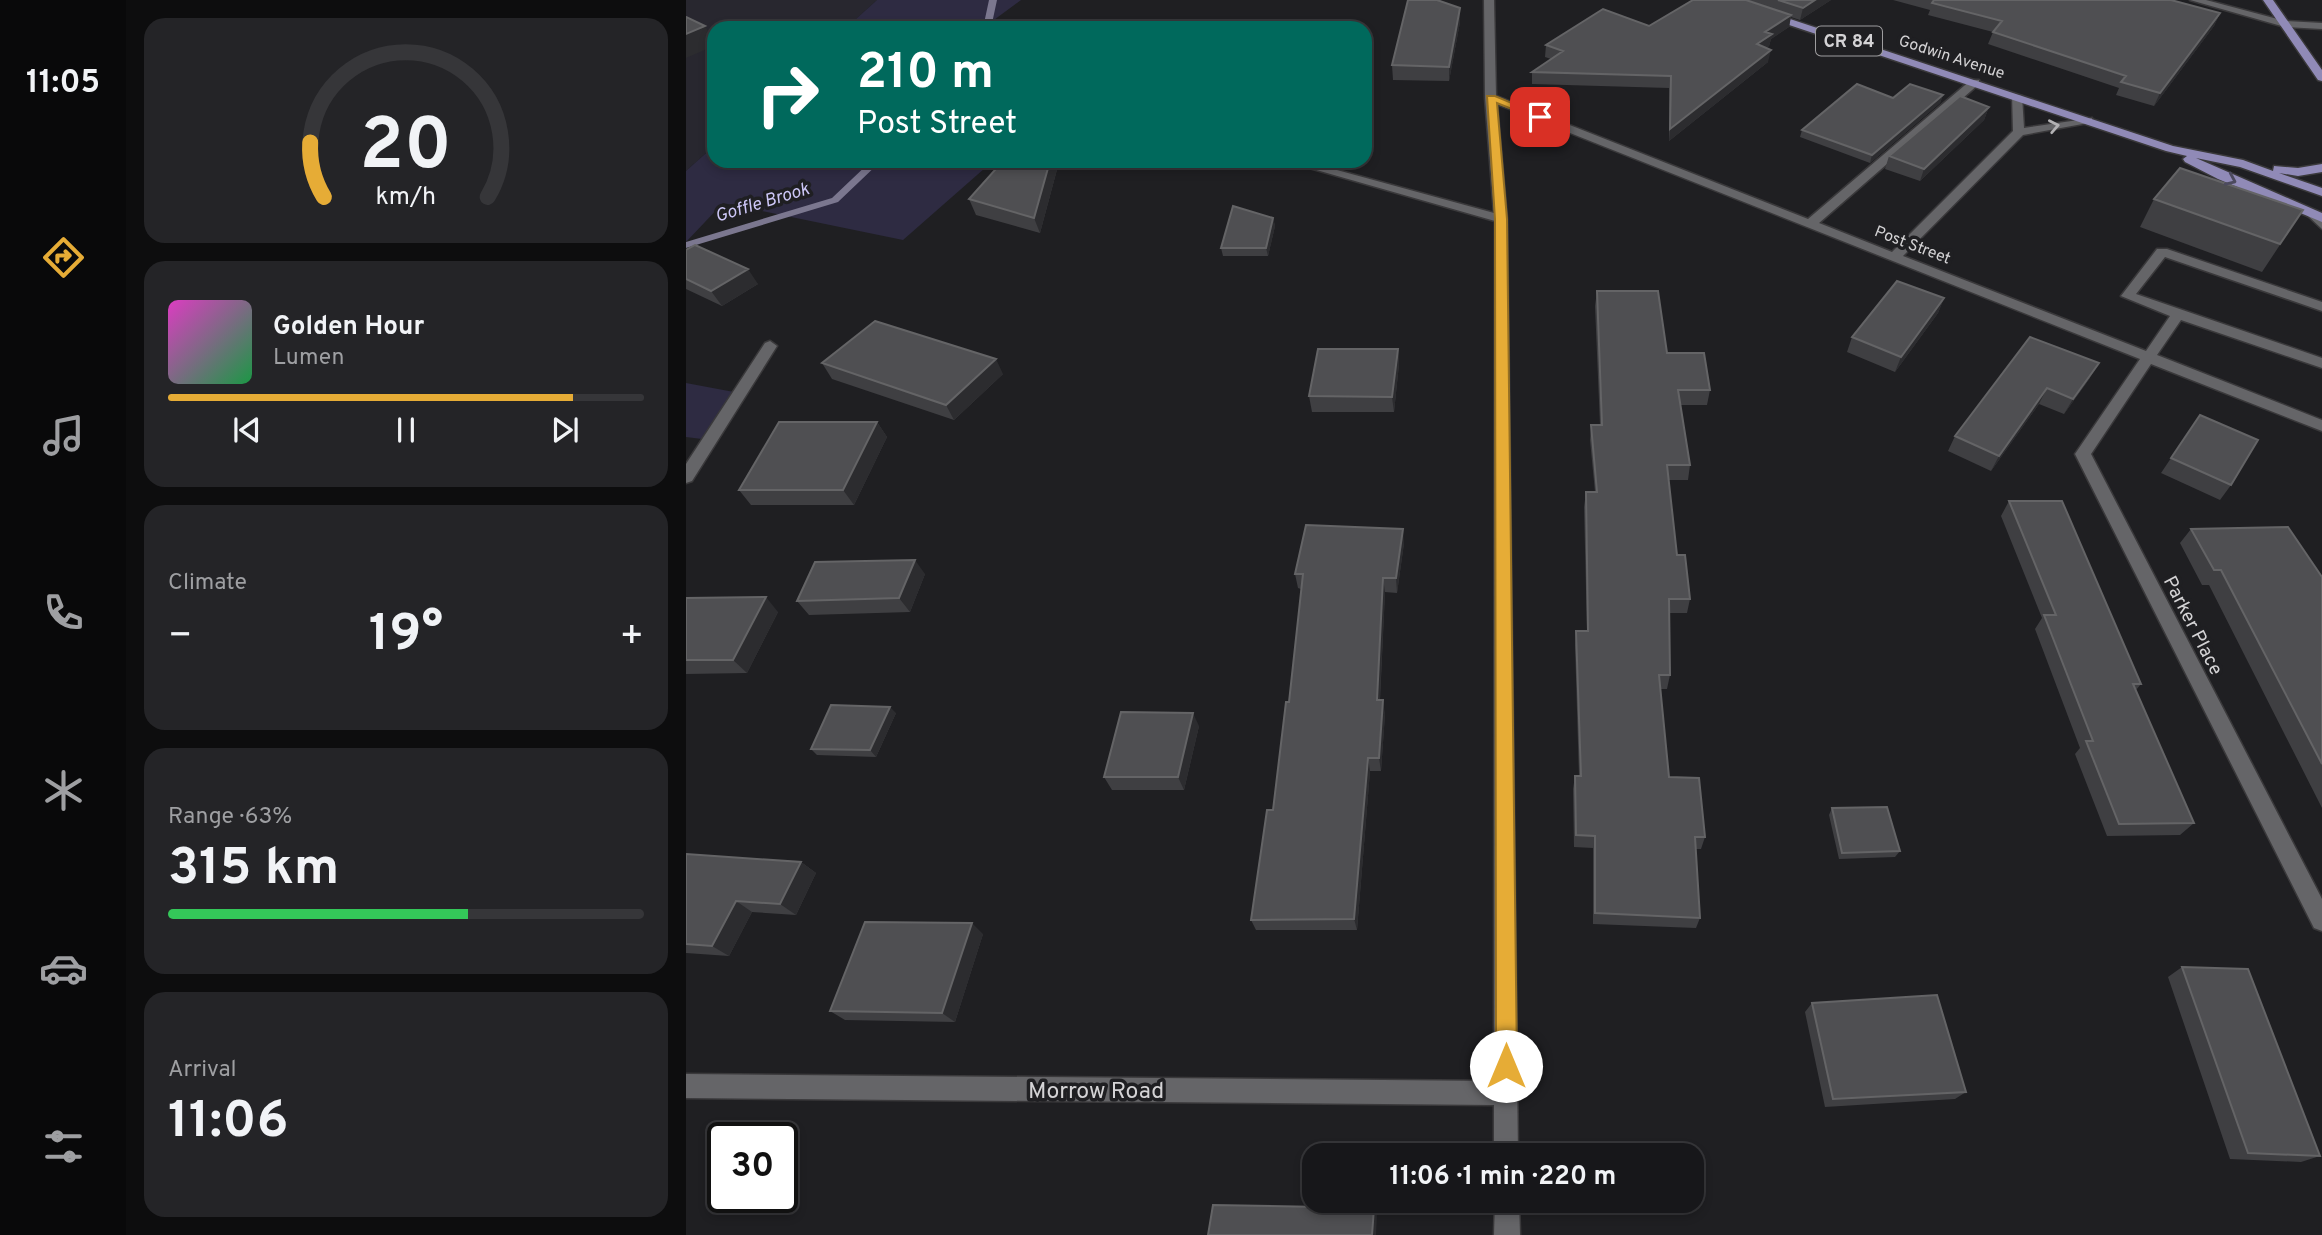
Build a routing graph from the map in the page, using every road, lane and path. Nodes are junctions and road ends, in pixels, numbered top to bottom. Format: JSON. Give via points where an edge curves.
{"nodes":[{"id":1,"x":1489,"y":0,"type":"edge"},
{"id":2,"x":2195,"y":0,"type":"edge"},
{"id":3,"x":2268,"y":0,"type":"edge"},
{"id":4,"x":1762,"y":12,"type":"edge"},
{"id":5,"x":2285,"y":24,"type":"junction"},
{"id":6,"x":2322,"y":26,"type":"edge"},
{"id":7,"x":2322,"y":78,"type":"edge"},
{"id":8,"x":1975,"y":82,"type":"junction"},
{"id":9,"x":2016,"y":96,"type":"junction"},
{"id":10,"x":1491,"y":98,"type":"junction"},
{"id":11,"x":2088,"y":120,"type":"junction"},
{"id":12,"x":2019,"y":132,"type":"junction"},
{"id":13,"x":2171,"y":149,"type":"junction"},
{"id":14,"x":2243,"y":164,"type":"junction"},
{"id":15,"x":1316,"y":168,"type":"edge"},
{"id":16,"x":2322,"y":168,"type":"edge"},
{"id":17,"x":2322,"y":192,"type":"edge"},
{"id":18,"x":1501,"y":219,"type":"junction"},
{"id":19,"x":2319,"y":219,"type":"edge"},
{"id":20,"x":1811,"y":223,"type":"junction"},
{"id":21,"x":1895,"y":256,"type":"junction"},
{"id":22,"x":2322,"y":307,"type":"edge"},
{"id":23,"x":2178,"y":314,"type":"junction"},
{"id":24,"x":770,"y":346,"type":"dead end"},
{"id":25,"x":2149,"y":355,"type":"junction"},
{"id":26,"x":2322,"y":363,"type":"edge"},
{"id":27,"x":2322,"y":426,"type":"edge"},
{"id":28,"x":686,"y":477,"type":"edge"},
{"id":29,"x":2322,"y":921,"type":"edge"},
{"id":30,"x":686,"y":1086,"type":"edge"},
{"id":31,"x":1506,"y":1093,"type":"junction"},
{"id":32,"x":1506,"y":1143,"type":"edge"},
{"id":33,"x":1507,"y":1213,"type":"edge"},
{"id":34,"x":1507,"y":1235,"type":"edge"}],
"edges":[{"from":1,"to":10,"type":"street"},
{"from":2,"to":5,"type":"street"},
{"from":3,"to":5,"type":"main road"},
{"from":4,"to":8,"type":"main road","name":"Godwin Avenue","number":"CR 84"},
{"from":5,"to":6,"type":"street"},
{"from":5,"to":7,"type":"main road"},
{"from":8,"to":9,"type":"main road","name":"Godwin Avenue","number":"CR 84"},
{"from":8,"to":20,"type":"street"},
{"from":9,"to":11,"type":"main road","name":"Godwin Avenue","number":"CR 84"},
{"from":9,"to":12,"type":"street"},
{"from":10,"to":18,"type":"street"},
{"from":10,"to":20,"type":"street","name":"Post Street"},
{"from":12,"to":11,"type":"street","one_way":true},
{"from":11,"to":13,"type":"main road","name":"Godwin Avenue","number":"CR 84"},
{"from":12,"to":21,"type":"street"},
{"from":13,"to":14,"type":"main road","name":"Godwin Avenue","number":"CR 84"},
{"from":13,"to":19,"type":"main road","name":"Godwin Avenue","number":"CR 84","one_way":true},
{"from":14,"to":16,"type":"main road","via":[[2298,172]]},
{"from":14,"to":17,"type":"main road","name":"Godwin Avenue","number":"CR 84"},
{"from":15,"to":18,"type":"street"},
{"from":18,"to":31,"type":"street"},
{"from":20,"to":21,"type":"street","name":"Post Street"},
{"from":21,"to":25,"type":"street","name":"Post Street"},
{"from":22,"to":23,"type":"street","via":[[2162,253],[2128,296]]},
{"from":23,"to":25,"type":"street"},
{"from":23,"to":26,"type":"street"},
{"from":24,"to":28,"type":"street"},
{"from":25,"to":27,"type":"street","name":"Post Street"},
{"from":25,"to":29,"type":"street","name":"Parker Place","via":[[2083,454]]},
{"from":30,"to":31,"type":"street","name":"Morrow Road"},
{"from":31,"to":32,"type":"street"},
{"from":33,"to":34,"type":"street"}]}
